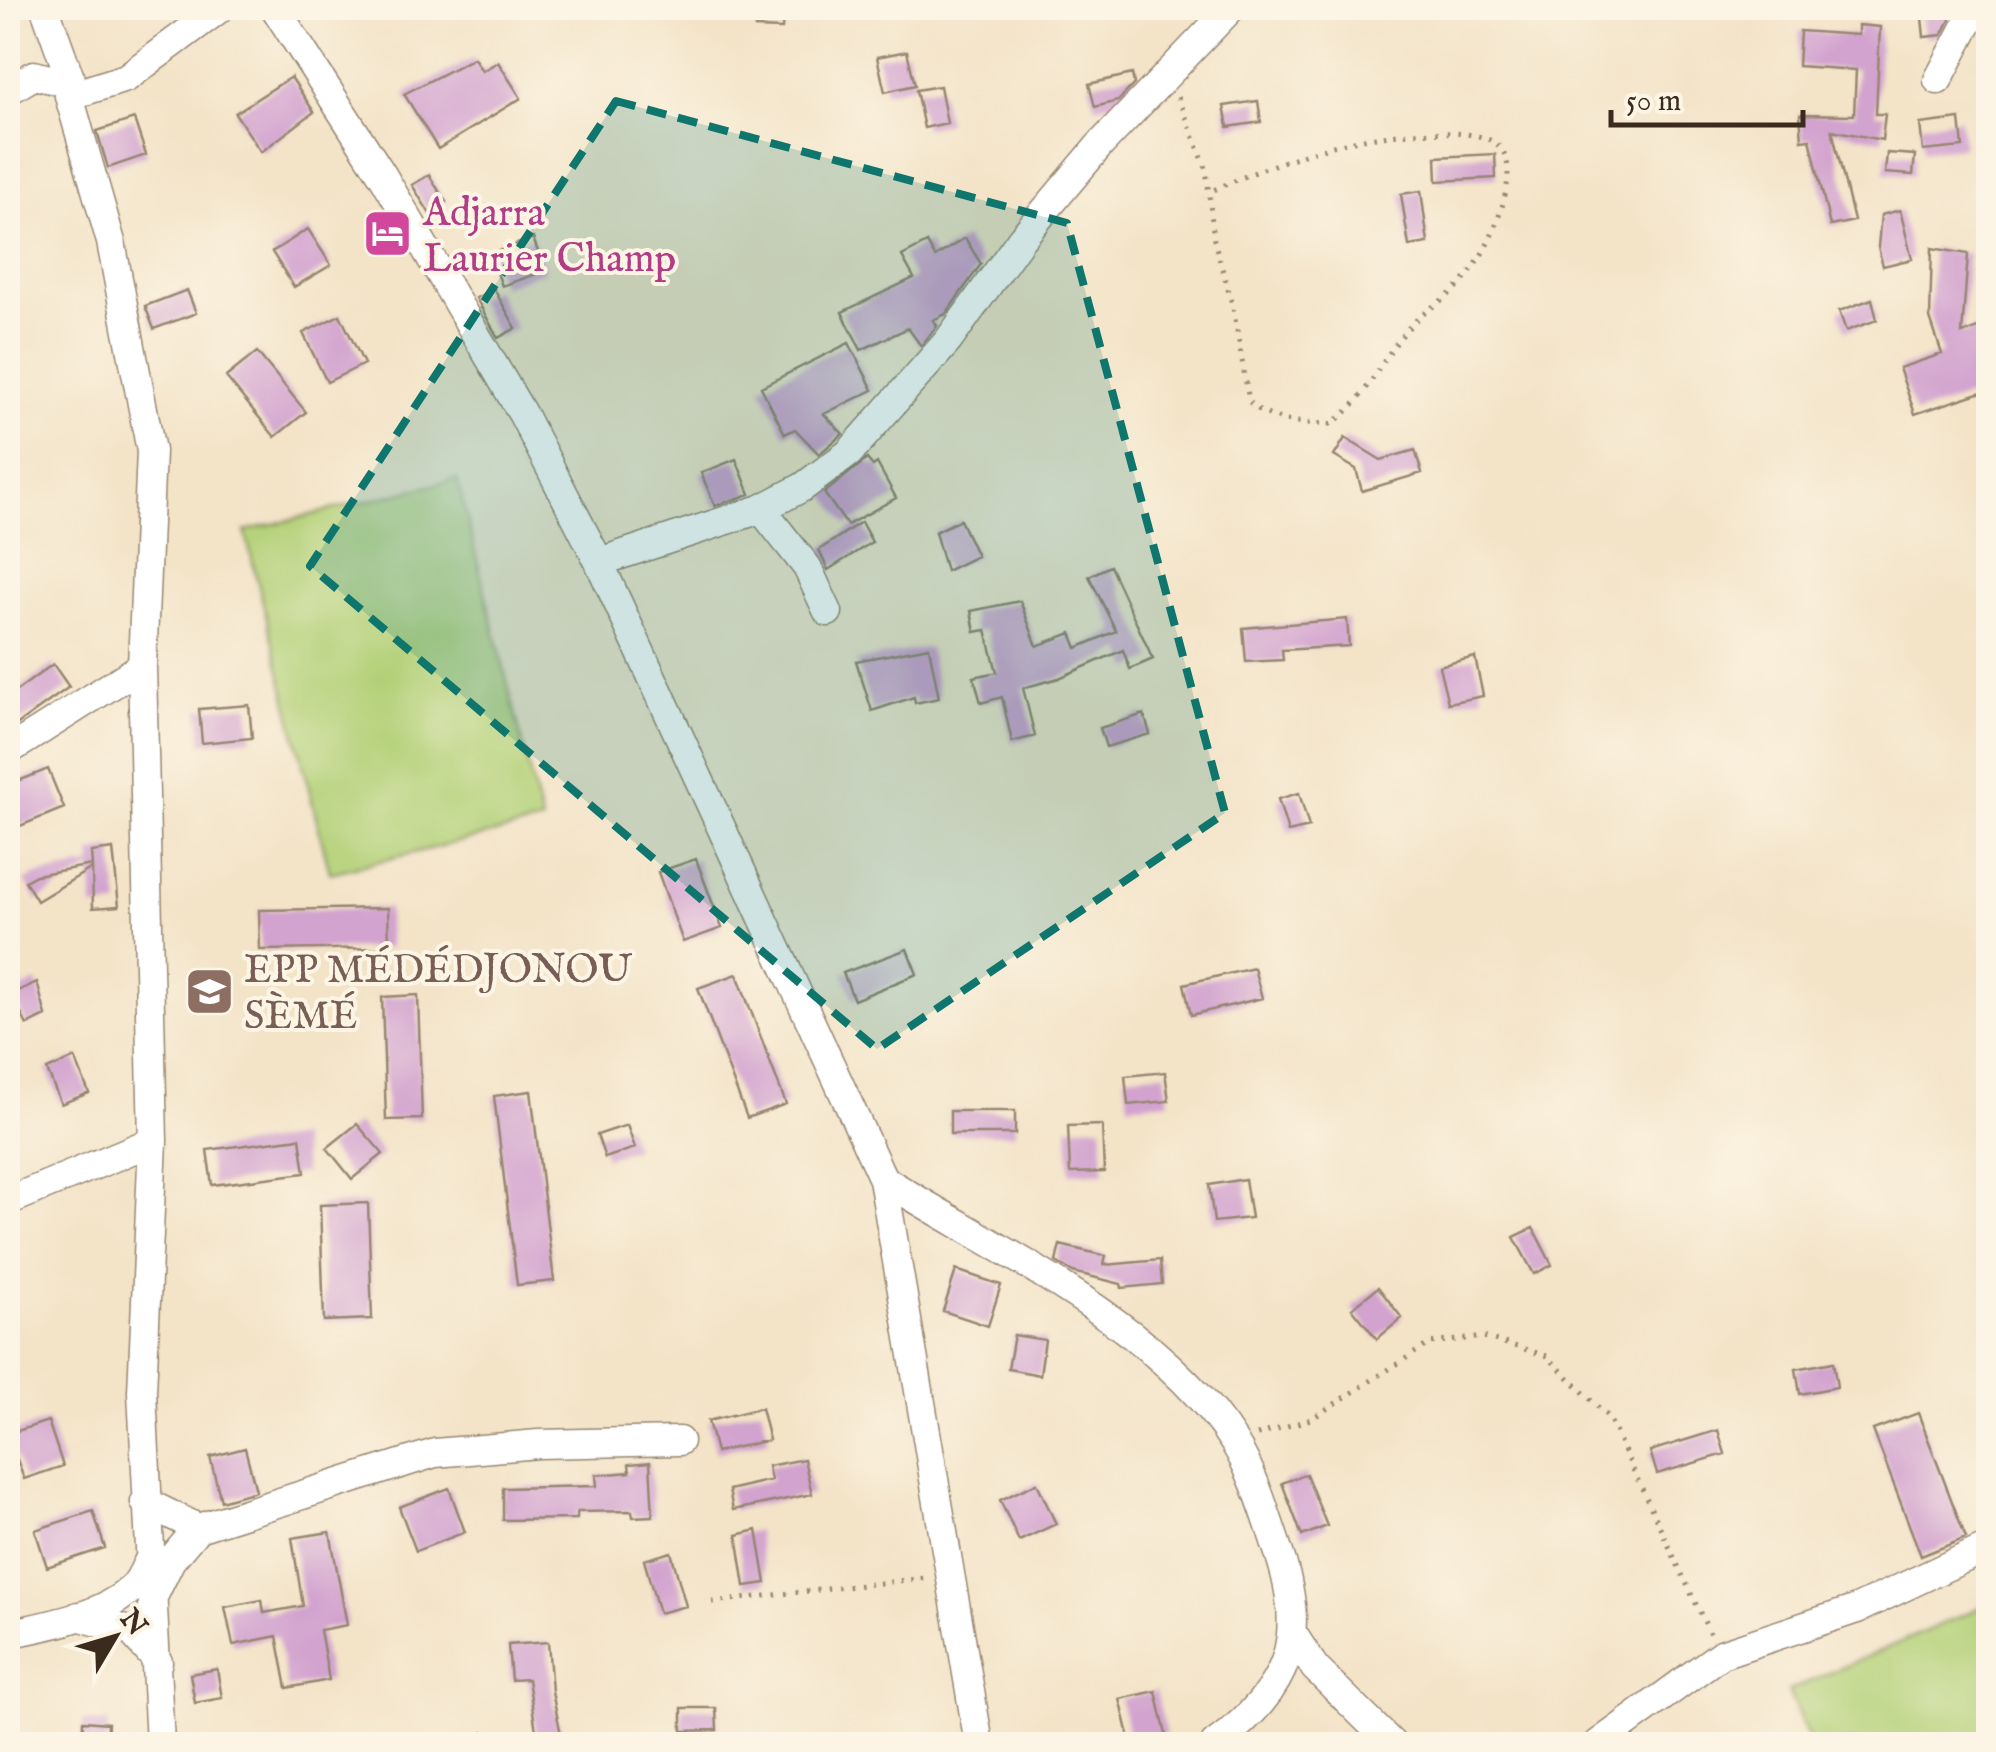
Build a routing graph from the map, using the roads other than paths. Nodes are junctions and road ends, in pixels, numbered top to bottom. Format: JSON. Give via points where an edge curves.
{"nodes":[{"id":1,"x":45,"y":8,"type":"edge"},
{"id":2,"x":220,"y":8,"type":"edge"},
{"id":3,"x":275,"y":8,"type":"edge"},
{"id":4,"x":1231,"y":8,"type":"edge"},
{"id":5,"x":1976,"y":8,"type":"edge"},
{"id":6,"x":20,"y":79,"type":"edge"},
{"id":7,"x":1938,"y":80,"type":"dead end"},
{"id":8,"x":8,"y":90,"type":"edge"},
{"id":9,"x":70,"y":90,"type":"junction"},
{"id":10,"x":761,"y":509,"type":"junction"},
{"id":11,"x":599,"y":562,"type":"junction"},
{"id":12,"x":828,"y":612,"type":"dead end"},
{"id":13,"x":142,"y":666,"type":"junction"},
{"id":14,"x":8,"y":752,"type":"edge"},
{"id":15,"x":153,"y":1141,"type":"junction"},
{"id":16,"x":883,"y":1179,"type":"junction"},
{"id":17,"x":8,"y":1201,"type":"edge"},
{"id":18,"x":679,"y":1441,"type":"dead end"},
{"id":19,"x":145,"y":1502,"type":"junction"},
{"id":20,"x":198,"y":1528,"type":"junction"},
{"id":21,"x":1988,"y":1547,"type":"edge"},
{"id":22,"x":150,"y":1558,"type":"junction"},
{"id":23,"x":153,"y":1597,"type":"junction"},
{"id":24,"x":78,"y":1616,"type":"junction"},
{"id":25,"x":8,"y":1634,"type":"edge"},
{"id":26,"x":1294,"y":1636,"type":"junction"},
{"id":27,"x":158,"y":1662,"type":"junction"},
{"id":28,"x":160,"y":1744,"type":"edge"},
{"id":29,"x":979,"y":1744,"type":"edge"},
{"id":30,"x":1216,"y":1744,"type":"edge"},
{"id":31,"x":1392,"y":1744,"type":"edge"},
{"id":32,"x":1598,"y":1744,"type":"edge"}],
"edges":[{"from":1,"to":9,"type":"street"},
{"from":2,"to":9,"type":"street","via":[[126,78]]},
{"from":3,"to":11,"type":"street","via":[[523,415]]},
{"from":4,"to":10,"type":"street","via":[[1099,146],[948,340],[848,453]]},
{"from":5,"to":7,"type":"street"},
{"from":6,"to":8,"type":"street"},
{"from":6,"to":9,"type":"street"},
{"from":9,"to":13,"type":"street","via":[[110,242],[150,451]]},
{"from":10,"to":11,"type":"street"},
{"from":10,"to":12,"type":"street","via":[[807,568]]},
{"from":11,"to":16,"type":"street"},
{"from":13,"to":14,"type":"street"},
{"from":13,"to":15,"type":"street"},
{"from":15,"to":17,"type":"street"},
{"from":15,"to":19,"type":"street","via":[[142,1392]]},
{"from":16,"to":26,"type":"street","via":[[1106,1313],[1166,1364],[1234,1442],[1255,1484],[1288,1577]]},
{"from":16,"to":29,"type":"street"},
{"from":18,"to":20,"type":"street","via":[[435,1453]]},
{"from":19,"to":20,"type":"street"},
{"from":19,"to":22,"type":"street"},
{"from":20,"to":23,"type":"street","via":[[171,1560]]},
{"from":21,"to":32,"type":"street","via":[[1857,1609],[1720,1654]]},
{"from":22,"to":23,"type":"street"},
{"from":22,"to":24,"type":"street","via":[[135,1586]]},
{"from":23,"to":27,"type":"street"},
{"from":24,"to":25,"type":"street"},
{"from":24,"to":27,"type":"street","via":[[132,1632]]},
{"from":26,"to":30,"type":"street","via":[[1266,1701]]},
{"from":26,"to":31,"type":"street","via":[[1315,1668]]},
{"from":27,"to":28,"type":"street"}]}
